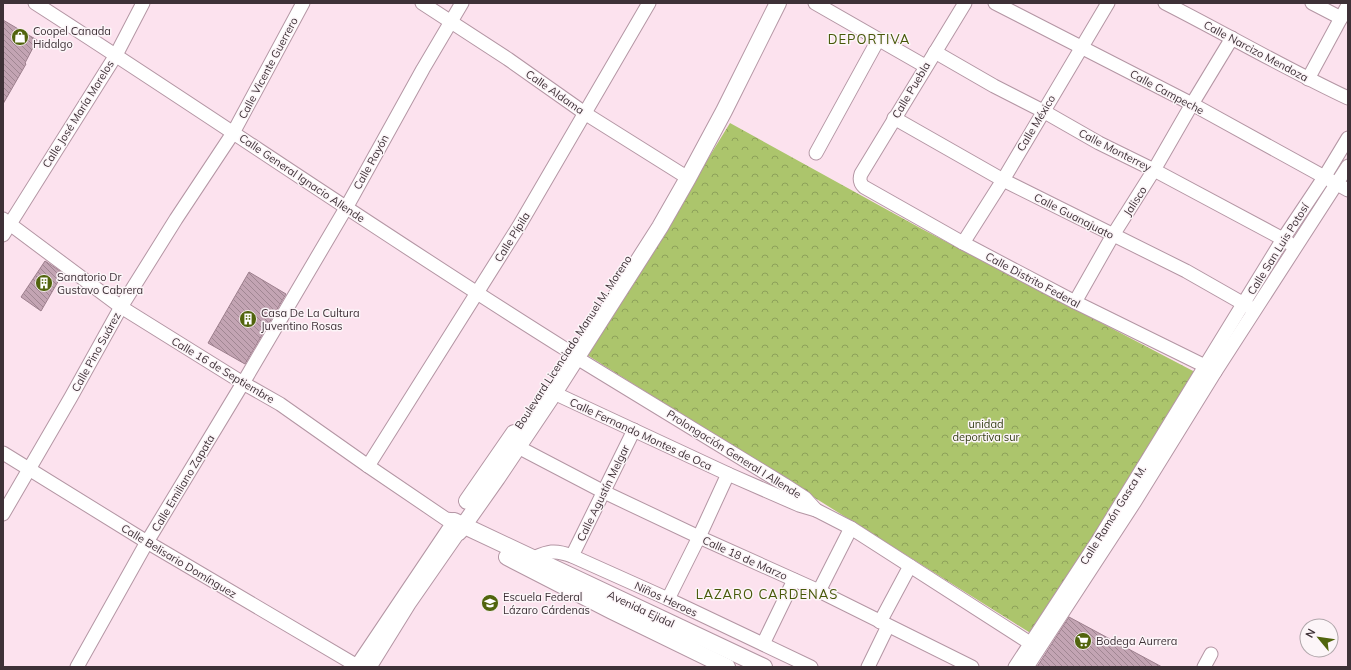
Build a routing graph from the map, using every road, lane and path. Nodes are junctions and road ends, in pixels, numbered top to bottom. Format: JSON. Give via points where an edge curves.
{"nodes":[{"id":1,"x":35,"y":3,"type":"edge"},
{"id":2,"x":143,"y":3,"type":"edge"},
{"id":3,"x":303,"y":3,"type":"edge"},
{"id":4,"x":422,"y":3,"type":"edge"},
{"id":5,"x":462,"y":3,"type":"edge"},
{"id":6,"x":650,"y":3,"type":"edge"},
{"id":7,"x":767,"y":3,"type":"edge"},
{"id":8,"x":778,"y":3,"type":"edge"},
{"id":9,"x":815,"y":3,"type":"edge"},
{"id":10,"x":965,"y":3,"type":"edge"},
{"id":11,"x":995,"y":3,"type":"edge"},
{"id":12,"x":1108,"y":3,"type":"edge"},
{"id":13,"x":1165,"y":3,"type":"edge"},
{"id":14,"x":1312,"y":3,"type":"edge"},
{"id":15,"x":1348,"y":5,"type":"edge"},
{"id":16,"x":1341,"y":18,"type":"junction"},
{"id":17,"x":450,"y":22,"type":"junction"},
{"id":18,"x":1232,"y":38,"type":"junction"},
{"id":19,"x":878,"y":40,"type":"junction"},
{"id":20,"x":1082,"y":47,"type":"junction"},
{"id":21,"x":935,"y":52,"type":"junction"},
{"id":22,"x":116,"y":55,"type":"junction"},
{"id":23,"x":926,"y":66,"type":"junction"},
{"id":24,"x":1308,"y":79,"type":"junction"},
{"id":25,"x":1348,"y":98,"type":"edge"},
{"id":26,"x":1192,"y":104,"type":"junction"},
{"id":27,"x":1043,"y":111,"type":"junction"},
{"id":28,"x":586,"y":114,"type":"junction"},
{"id":29,"x":894,"y":118,"type":"junction"},
{"id":30,"x":233,"y":133,"type":"junction"},
{"id":31,"x":1348,"y":138,"type":"edge"},
{"id":32,"x":816,"y":153,"type":"dead end"},
{"id":33,"x":1348,"y":166,"type":"edge"},
{"id":34,"x":1154,"y":170,"type":"junction"},
{"id":35,"x":684,"y":175,"type":"junction"},
{"id":36,"x":1325,"y":176,"type":"junction"},
{"id":37,"x":859,"y":178,"type":"joint"},
{"id":38,"x":1003,"y":180,"type":"junction"},
{"id":39,"x":1342,"y":187,"type":"edge"},
{"id":40,"x":346,"y":208,"type":"junction"},
{"id":41,"x":6,"y":221,"type":"edge"},
{"id":42,"x":3,"y":235,"type":"edge"},
{"id":43,"x":1113,"y":235,"type":"junction"},
{"id":44,"x":1284,"y":239,"type":"junction"},
{"id":45,"x":963,"y":243,"type":"junction"},
{"id":46,"x":1296,"y":248,"type":"junction"},
{"id":47,"x":477,"y":294,"type":"junction"},
{"id":48,"x":1075,"y":302,"type":"junction"},
{"id":49,"x":1244,"y":303,"type":"junction"},
{"id":50,"x":121,"y":307,"type":"junction"},
{"id":51,"x":1255,"y":311,"type":"junction"},
{"id":52,"x":573,"y":355,"type":"junction"},
{"id":53,"x":1210,"y":366,"type":"junction"},
{"id":54,"x":243,"y":383,"type":"junction"},
{"id":55,"x":554,"y":393,"type":"junction"},
{"id":56,"x":634,"y":430,"type":"junction"},
{"id":57,"x":518,"y":447,"type":"junction"},
{"id":58,"x":3,"y":453,"type":"edge"},
{"id":59,"x":368,"y":466,"type":"junction"},
{"id":60,"x":29,"y":469,"type":"junction"},
{"id":61,"x":728,"y":474,"type":"junction"},
{"id":62,"x":604,"y":492,"type":"junction"},
{"id":63,"x":816,"y":510,"type":"junction"},
{"id":64,"x":3,"y":514,"type":"edge"},
{"id":65,"x":454,"y":524,"type":"junction"},
{"id":66,"x":851,"y":528,"type":"junction"},
{"id":67,"x":698,"y":537,"type":"junction"},
{"id":68,"x":147,"y":542,"type":"junction"},
{"id":69,"x":572,"y":556,"type":"junction"},
{"id":70,"x":526,"y":561,"type":"junction"},
{"id":71,"x":910,"y":566,"type":"junction"},
{"id":72,"x":794,"y":580,"type":"junction"},
{"id":73,"x":415,"y":587,"type":"junction"},
{"id":74,"x":819,"y":591,"type":"junction"},
{"id":75,"x":668,"y":599,"type":"junction"},
{"id":76,"x":884,"y":624,"type":"junction"},
{"id":77,"x":763,"y":644,"type":"junction"},
{"id":78,"x":1034,"y":647,"type":"junction"},
{"id":79,"x":1211,"y":654,"type":"dead end"},
{"id":80,"x":77,"y":667,"type":"edge"},
{"id":81,"x":357,"y":667,"type":"edge"},
{"id":82,"x":370,"y":667,"type":"edge"},
{"id":83,"x":727,"y":667,"type":"edge"},
{"id":84,"x":764,"y":667,"type":"edge"},
{"id":85,"x":811,"y":667,"type":"edge"},
{"id":86,"x":868,"y":667,"type":"edge"},
{"id":87,"x":972,"y":667,"type":"edge"},
{"id":88,"x":1015,"y":667,"type":"edge"},
{"id":89,"x":1027,"y":667,"type":"edge"},
{"id":90,"x":1204,"y":667,"type":"edge"}],
"edges":[{"from":1,"to":22,"type":"street","name":"Calle General Ignacio Allende"},
{"from":2,"to":22,"type":"street","name":"Calle José María Morelos"},
{"from":3,"to":30,"type":"street","name":"Calle Vicente Guerrero"},
{"from":4,"to":17,"type":"street","name":"Calle Aldama"},
{"from":5,"to":17,"type":"street","name":"Calle Rayón"},
{"from":6,"to":28,"type":"street","name":"Calle Pípila"},
{"from":7,"to":35,"type":"main road","name":"Boulevard Licenciado Manuel M. Moreno","via":[[699,139]]},
{"from":8,"to":35,"type":"main road","name":"Boulevard Licenciado Manuel M. Moreno","via":[[724,111]]},
{"from":9,"to":19,"type":"street"},
{"from":10,"to":21,"type":"street","name":"Calle Puebla"},
{"from":11,"to":20,"type":"street","name":"Calle Campeche"},
{"from":12,"to":20,"type":"street","name":"Calle México"},
{"from":13,"to":18,"type":"street","name":"Calle Narcizo Mendoza"},
{"from":14,"to":16,"type":"street"},
{"from":15,"to":16,"type":"street"},
{"from":16,"to":24,"type":"street"},
{"from":17,"to":28,"type":"street","name":"Calle Aldama"},
{"from":17,"to":40,"type":"street","name":"Calle Rayón"},
{"from":18,"to":24,"type":"street","name":"Calle Narcizo Mendoza"},
{"from":18,"to":26,"type":"street","name":"Jalisco"},
{"from":19,"to":23,"type":"street"},
{"from":19,"to":32,"type":"street"},
{"from":20,"to":26,"type":"street","name":"Calle Campeche"},
{"from":20,"to":27,"type":"street","name":"Calle México"},
{"from":21,"to":23,"type":"street","name":"Calle Puebla"},
{"from":21,"to":27,"type":"street","name":"Calle Monterrey"},
{"from":22,"to":30,"type":"street","name":"Calle General Ignacio Allende"},
{"from":22,"to":41,"type":"street","name":"Calle José María Morelos"},
{"from":23,"to":29,"type":"street","name":"Calle Puebla"},
{"from":24,"to":25,"type":"street","name":"Calle Narcizo Mendoza"},
{"from":26,"to":34,"type":"street","name":"Jalisco"},
{"from":26,"to":36,"type":"street","name":"Calle Campeche"},
{"from":27,"to":34,"type":"street","name":"Calle Monterrey"},
{"from":27,"to":38,"type":"street","name":"Calle México"},
{"from":28,"to":35,"type":"street","name":"Calle Aldama"},
{"from":28,"to":47,"type":"street","name":"Calle Pípila"},
{"from":29,"to":37,"type":"street","name":"Calle Puebla"},
{"from":29,"to":38,"type":"street","name":"Calle Guanajuato"},
{"from":30,"to":40,"type":"street","name":"Calle General Ignacio Allende"},
{"from":30,"to":50,"type":"street","name":"Calle Pino Suárez"},
{"from":31,"to":36,"type":"street","name":"Calle San Luis Potosí"},
{"from":33,"to":39,"type":"street","name":"Calle San Luis Potosí"},
{"from":34,"to":43,"type":"street","name":"Jalisco"},
{"from":34,"to":44,"type":"street","name":"Calle Monterrey"},
{"from":35,"to":52,"type":"main road","name":"Boulevard Licenciado Manuel M. Moreno","via":[[641,238]]},
{"from":36,"to":39,"type":"street","name":"Calle Campeche"},
{"from":36,"to":44,"type":"street","name":"Calle San Luis Potosí"},
{"from":37,"to":45,"type":"street","name":"Calle Distrito Federal","via":[[864,187]]},
{"from":38,"to":43,"type":"street","name":"Calle Guanajuato"},
{"from":38,"to":45,"type":"street","name":"Calle México"},
{"from":39,"to":46,"type":"street","name":"Calle San Luis Potosí"},
{"from":40,"to":47,"type":"street","name":"Calle General Ignacio Allende"},
{"from":40,"to":54,"type":"street","name":"Calle Rayón"},
{"from":41,"to":42,"type":"street","name":"Calle José María Morelos"},
{"from":41,"to":50,"type":"street","name":"Calle 16 de Septiembre"},
{"from":43,"to":48,"type":"street","name":"Jalisco"},
{"from":43,"to":49,"type":"street","name":"Calle Guanajuato"},
{"from":44,"to":46,"type":"street","name":"Calle Monterrey"},
{"from":44,"to":49,"type":"street","name":"Calle San Luis Potosí"},
{"from":45,"to":48,"type":"street","name":"Calle Distrito Federal"},
{"from":46,"to":51,"type":"street","name":"Calle San Luis Potosí"},
{"from":47,"to":52,"type":"street","name":"Calle General Ignacio Allende"},
{"from":47,"to":59,"type":"street","name":"Calle Pípila"},
{"from":48,"to":53,"type":"street","name":"Calle Distrito Federal"},
{"from":49,"to":51,"type":"street","name":"Calle Guanajuato"},
{"from":49,"to":53,"type":"street","name":"Calle San Luis Potosí"},
{"from":50,"to":54,"type":"street","name":"Calle 16 de Septiembre"},
{"from":50,"to":60,"type":"street","name":"Calle Pino Suárez"},
{"from":51,"to":53,"type":"street","name":"Calle San Luis Potosí"},
{"from":52,"to":55,"type":"main road","name":"Boulevard Licenciado Manuel M. Moreno"},
{"from":52,"to":63,"type":"street","name":"Prolongación General I Allende","via":[[785,485],[805,498]]},
{"from":52,"to":65,"type":"main road","name":"Boulevard Licenciado Manuel M. Moreno"},
{"from":53,"to":78,"type":"street","name":"Calle Ramón Gasca M.","via":[[1103,542]]},
{"from":54,"to":59,"type":"street","name":"Calle 16 de Septiembre","via":[[280,404]]},
{"from":54,"to":68,"type":"street","name":"Calle Emiliano Zapata"},
{"from":55,"to":56,"type":"street","name":"Calle Fernando Montes de Oca"},
{"from":55,"to":57,"type":"main road","name":"Boulevard Licenciado Manuel M. Moreno"},
{"from":56,"to":61,"type":"street","name":"Calle Fernando Montes de Oca"},
{"from":56,"to":62,"type":"street","name":"Calle Agustín Melgar"},
{"from":57,"to":62,"type":"street","name":"Calle 18 de Marzo"},
{"from":57,"to":65,"type":"main road","name":"Boulevard Licenciado Manuel M. Moreno"},
{"from":58,"to":60,"type":"street","name":"Calle Belisario Domínguez"},
{"from":59,"to":65,"type":"street","name":"Calle 16 de Septiembre"},
{"from":60,"to":64,"type":"street","name":"Calle Pino Suárez"},
{"from":60,"to":68,"type":"street","name":"Calle Belisario Domínguez"},
{"from":61,"to":63,"type":"street","name":"Calle Fernando Montes de Oca"},
{"from":61,"to":67,"type":"street"},
{"from":62,"to":67,"type":"street","name":"Calle 18 de Marzo"},
{"from":62,"to":69,"type":"street","name":"Calle Agustín Melgar"},
{"from":63,"to":66,"type":"street","name":"Prolongación General I Allende"},
{"from":65,"to":70,"type":"main road","name":"Avenida Ejidal"},
{"from":65,"to":73,"type":"street","name":"Boulevard Licenciado Manuel M. Moreno"},
{"from":66,"to":71,"type":"street","name":"Prolongación General I Allende"},
{"from":66,"to":74,"type":"street"},
{"from":67,"to":72,"type":"street","name":"Calle 18 de Marzo"},
{"from":67,"to":75,"type":"street"},
{"from":68,"to":80,"type":"street","name":"Calle Emiliano Zapata"},
{"from":68,"to":81,"type":"street","name":"Calle Belisario Domínguez"},
{"from":69,"to":70,"type":"street","name":"Niños Heroes","via":[[553,551]]},
{"from":69,"to":75,"type":"street","name":"Niños Heroes"},
{"from":70,"to":83,"type":"main road","name":"Avenida Ejidal","via":[[612,611]]},
{"from":70,"to":84,"type":"main road","name":"Avenida Ejidal"},
{"from":71,"to":76,"type":"street"},
{"from":71,"to":78,"type":"street","name":"Prolongación General I Allende"},
{"from":72,"to":74,"type":"street","name":"Calle 18 de Marzo"},
{"from":72,"to":77,"type":"street"},
{"from":73,"to":81,"type":"street","name":"Boulevard Licenciado Manuel M. Moreno"},
{"from":73,"to":82,"type":"street","name":"Boulevard Licenciado Manuel M. Moreno"},
{"from":74,"to":76,"type":"street","name":"Calle 18 de Marzo"},
{"from":75,"to":77,"type":"street","name":"Niños Heroes"},
{"from":76,"to":86,"type":"street"},
{"from":76,"to":87,"type":"street","name":"Calle 18 de Marzo"},
{"from":77,"to":85,"type":"street","name":"Niños Heroes"},
{"from":78,"to":88,"type":"street","name":"Calle Ramón Gasca M."},
{"from":78,"to":89,"type":"street","name":"Calle Ramón Gasca M."},
{"from":79,"to":90,"type":"street"}]}
